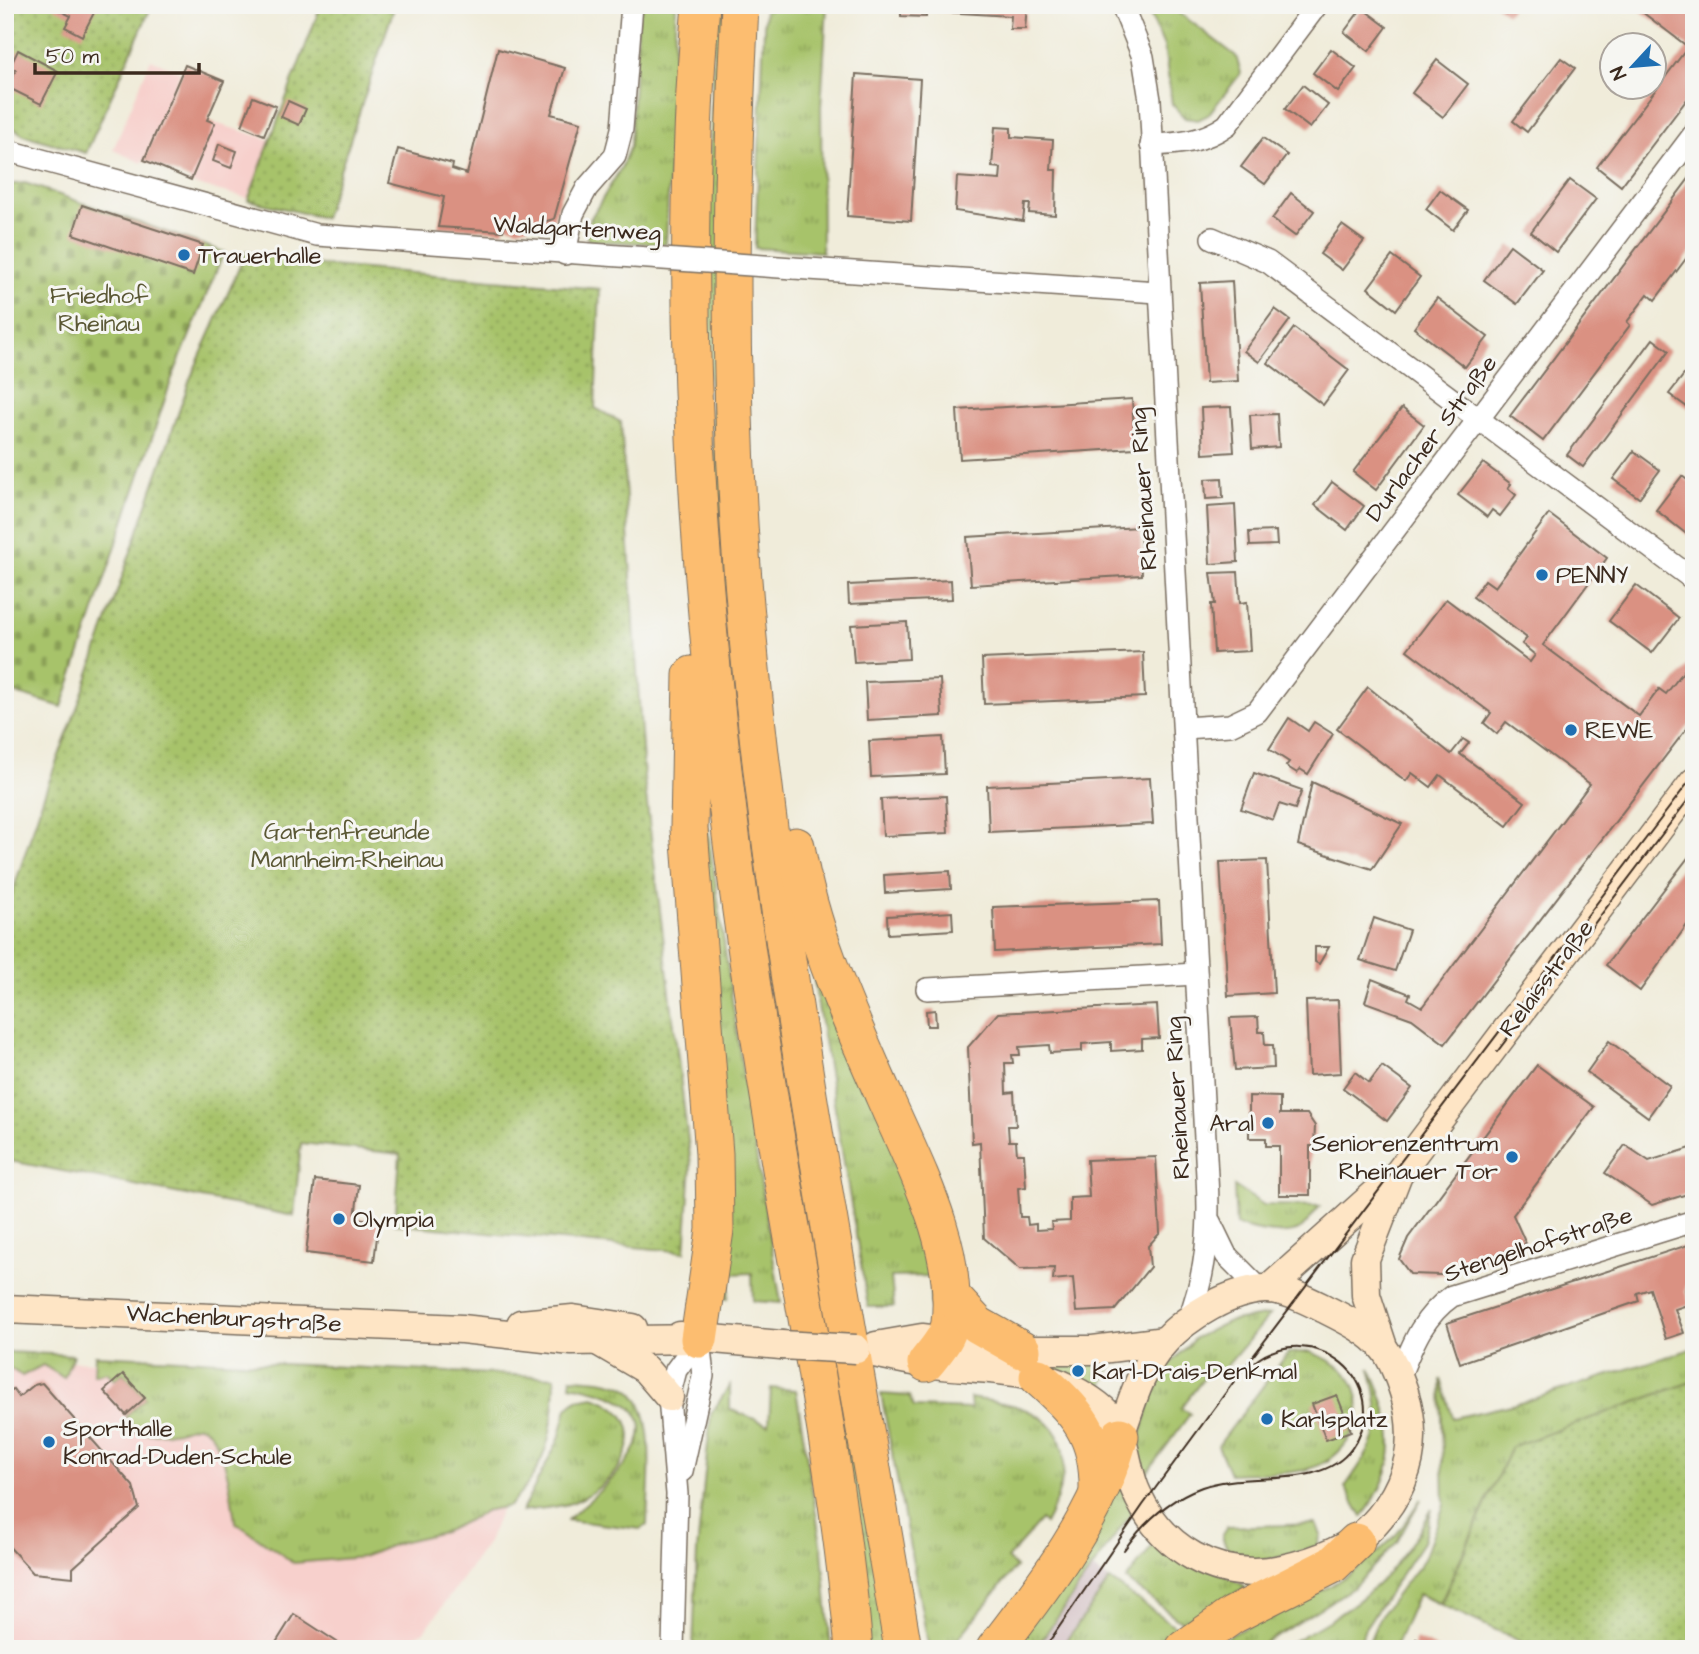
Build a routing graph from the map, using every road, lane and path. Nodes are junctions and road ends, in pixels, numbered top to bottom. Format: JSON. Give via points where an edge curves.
{"nodes":[{"id":1,"x":632,"y":5,"type":"edge"},
{"id":2,"x":701,"y":5,"type":"edge"},
{"id":3,"x":740,"y":5,"type":"edge"},
{"id":4,"x":1122,"y":5,"type":"edge"},
{"id":5,"x":1317,"y":5,"type":"edge"},
{"id":6,"x":1694,"y":134,"type":"edge"},
{"id":7,"x":1151,"y":145,"type":"junction"},
{"id":8,"x":5,"y":150,"type":"edge"},
{"id":9,"x":1212,"y":238,"type":"dead end"},
{"id":10,"x":565,"y":254,"type":"junction"},
{"id":11,"x":1158,"y":292,"type":"junction"},
{"id":12,"x":1478,"y":419,"type":"junction"},
{"id":13,"x":1694,"y":580,"type":"edge"},
{"id":14,"x":707,"y":610,"type":"junction"},
{"id":15,"x":1184,"y":728,"type":"junction"},
{"id":16,"x":762,"y":769,"type":"junction"},
{"id":17,"x":1694,"y":782,"type":"edge"},
{"id":18,"x":1196,"y":974,"type":"junction"},
{"id":19,"x":927,"y":989,"type":"dead end"},
{"id":20,"x":1398,"y":1174,"type":"junction"},
{"id":21,"x":1209,"y":1220,"type":"junction"},
{"id":22,"x":1694,"y":1221,"type":"edge"},
{"id":23,"x":1265,"y":1289,"type":"junction"},
{"id":24,"x":951,"y":1296,"type":"junction"},
{"id":25,"x":5,"y":1309,"type":"edge"},
{"id":26,"x":1188,"y":1321,"type":"junction"},
{"id":27,"x":462,"y":1329,"type":"junction"},
{"id":28,"x":699,"y":1339,"type":"junction"},
{"id":29,"x":1165,"y":1340,"type":"junction"},
{"id":30,"x":599,"y":1342,"type":"junction"},
{"id":31,"x":930,"y":1347,"type":"junction"},
{"id":32,"x":1383,"y":1347,"type":"junction"},
{"id":33,"x":1030,"y":1364,"type":"junction"},
{"id":34,"x":1399,"y":1378,"type":"junction"},
{"id":35,"x":669,"y":1397,"type":"junction"},
{"id":36,"x":1120,"y":1436,"type":"junction"},
{"id":37,"x":677,"y":1494,"type":"junction"},
{"id":38,"x":1098,"y":1498,"type":"junction"},
{"id":39,"x":1356,"y":1542,"type":"junction"},
{"id":40,"x":1002,"y":1639,"type":"edge"},
{"id":41,"x":1193,"y":1642,"type":"edge"},
{"id":42,"x":673,"y":1649,"type":"edge"},
{"id":43,"x":854,"y":1649,"type":"edge"},
{"id":44,"x":903,"y":1649,"type":"edge"}],
"edges":[{"from":1,"to":10,"type":"street","via":[[622,129],[615,156],[587,188],[573,214]]},
{"from":2,"to":14,"type":"highway","via":[[691,242]]},
{"from":3,"to":16,"type":"highway","via":[[731,335],[741,555]]},
{"from":4,"to":7,"type":"street","name":"Rheinauer Ring","via":[[1143,57]]},
{"from":5,"to":7,"type":"street","via":[[1227,125],[1212,136],[1184,144]]},
{"from":6,"to":12,"type":"street","name":"Durlacher Straße"},
{"from":7,"to":11,"type":"street","name":"Rheinauer Ring"},
{"from":8,"to":10,"type":"street","name":"Waldgartenweg","via":[[317,235]]},
{"from":9,"to":12,"type":"street","via":[[1268,262]]},
{"from":10,"to":11,"type":"street","name":"Waldgartenweg","bridge":true},
{"from":11,"to":15,"type":"street","name":"Rheinauer Ring"},
{"from":12,"to":13,"type":"street"},
{"from":12,"to":15,"type":"street","name":"Durlacher Straße","via":[[1256,712],[1230,725]]},
{"from":14,"to":28,"type":"highway","via":[[691,656],[688,813],[714,1154],[715,1230]]},
{"from":14,"to":43,"type":"highway","via":[[733,844],[776,1138],[836,1492]]},
{"from":15,"to":18,"type":"street","name":"Rheinauer Ring"},
{"from":16,"to":24,"type":"highway","via":[[793,828],[803,886],[826,961],[938,1228]]},
{"from":16,"to":44,"type":"highway","via":[[807,1080]]},
{"from":17,"to":20,"type":"main road","name":"Relaisstraße"},
{"from":18,"to":19,"type":"street"},
{"from":18,"to":21,"type":"street","name":"Rheinauer Ring"},
{"from":20,"to":23,"type":"main road","name":"Relaisstraße"},
{"from":20,"to":32,"type":"main road","name":"Relaisstraße","via":[[1365,1259],[1366,1295]]},
{"from":21,"to":23,"type":"street","name":"Rheinauer Ring","via":[[1226,1255]]},
{"from":21,"to":26,"type":"street","name":"Rheinauer Ring","via":[[1203,1279]]},
{"from":22,"to":34,"type":"street","name":"Stengelhofstraße","via":[[1452,1296],[1423,1323]]},
{"from":23,"to":26,"type":"main road","via":[[1223,1302]]},
{"from":23,"to":32,"type":"main road","via":[[1308,1301]]},
{"from":24,"to":31,"type":"highway","via":[[950,1326]]},
{"from":24,"to":33,"type":"highway","via":[[978,1325]]},
{"from":25,"to":27,"type":"main road","name":"Wachenburgstraße"},
{"from":26,"to":29,"type":"main road"},
{"from":27,"to":28,"type":"main road","name":"Wachenburgstraße","via":[[573,1319]]},
{"from":27,"to":30,"type":"main road","name":"Wachenburgstraße"},
{"from":28,"to":30,"type":"main road","name":"Wachenburgstraße"},
{"from":28,"to":31,"type":"main road","name":"Wachenburgstraße","bridge":true},
{"from":28,"to":35,"type":"street","via":[[676,1370]]},
{"from":28,"to":37,"type":"street","via":[[703,1377]]},
{"from":29,"to":33,"type":"main road","name":"Wachenburgstraße"},
{"from":29,"to":36,"type":"main road","via":[[1137,1388]]},
{"from":30,"to":35,"type":"main road","via":[[645,1369]]},
{"from":31,"to":33,"type":"main road","name":"Wachenburgstraße","via":[[982,1367]]},
{"from":32,"to":34,"type":"main road"},
{"from":33,"to":36,"type":"main road","name":"Wachenburgstraße","via":[[1104,1411]]},
{"from":33,"to":38,"type":"highway","via":[[1089,1434]]},
{"from":34,"to":39,"type":"main road","via":[[1413,1444],[1406,1477],[1385,1512]]},
{"from":35,"to":37,"type":"street"},
{"from":36,"to":38,"type":"highway"},
{"from":36,"to":39,"type":"main road","via":[[1135,1488],[1151,1519],[1178,1549],[1200,1562],[1256,1573],[1304,1564]]},
{"from":37,"to":42,"type":"street"},
{"from":38,"to":40,"type":"highway","via":[[1069,1550]]},
{"from":39,"to":41,"type":"highway","via":[[1311,1578],[1265,1598]]}]}
